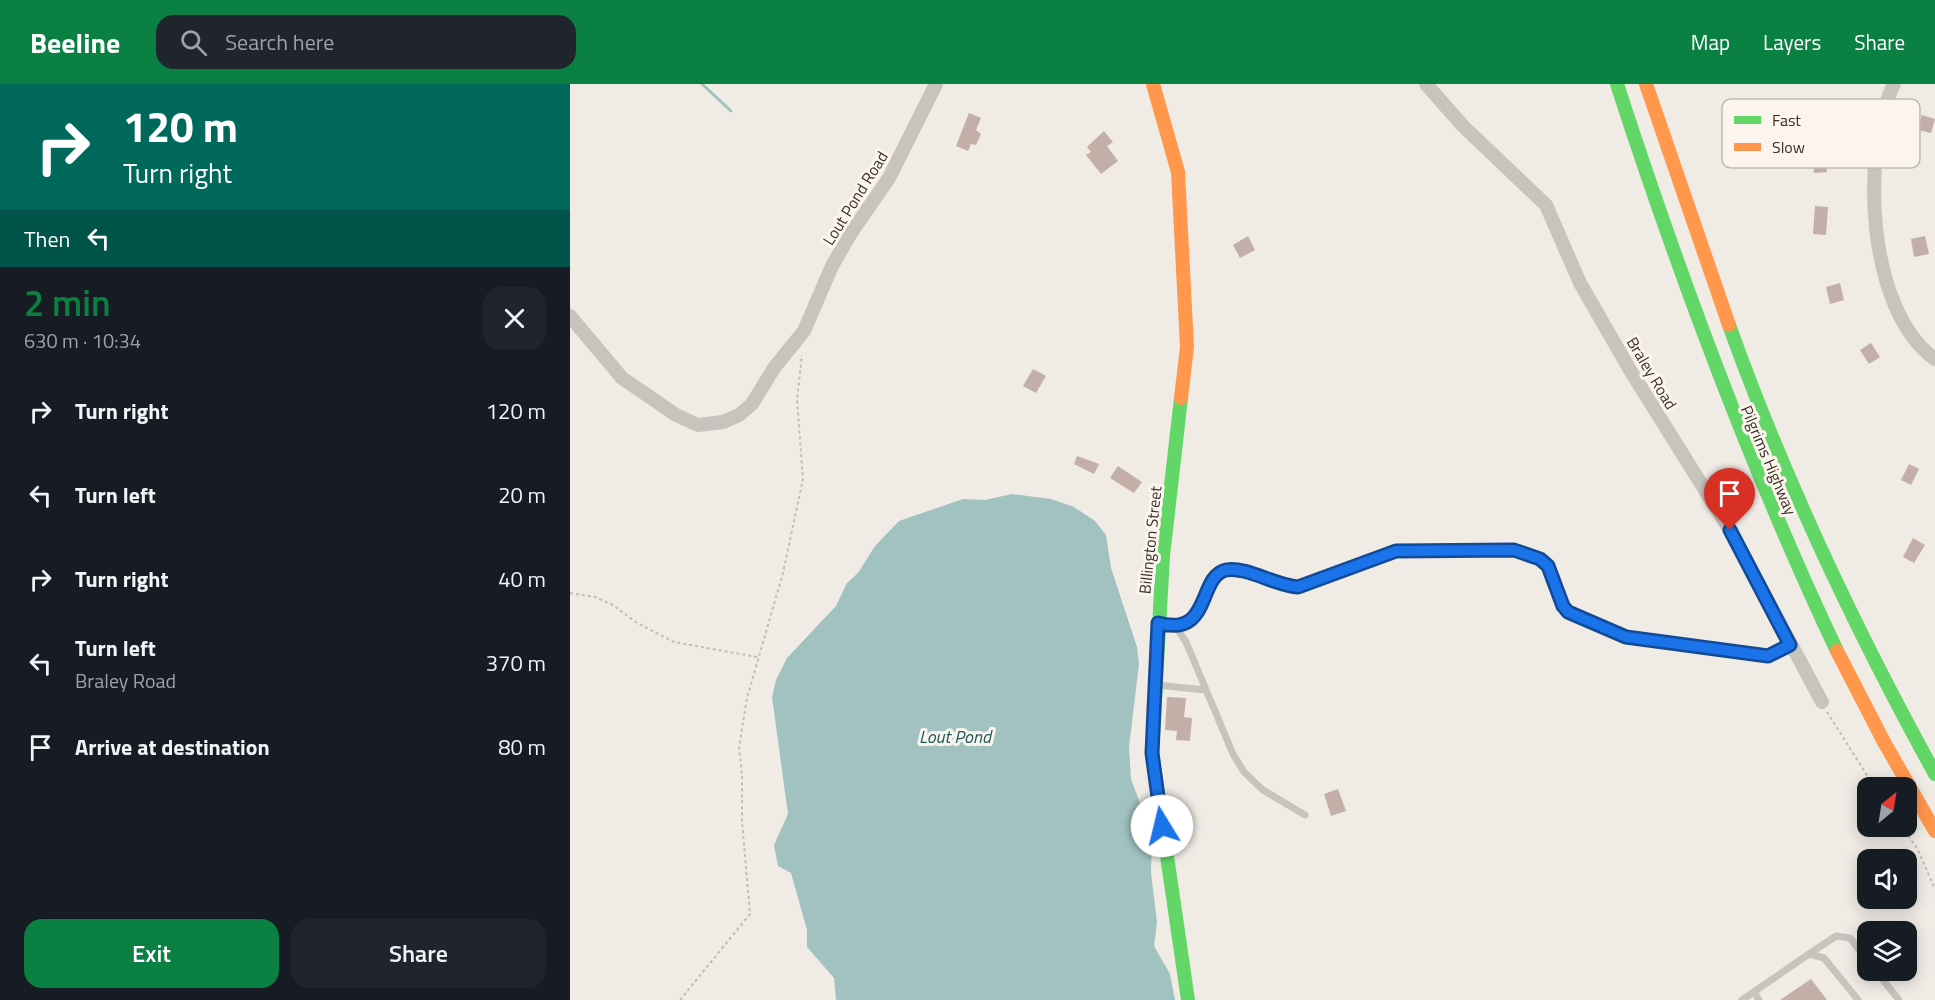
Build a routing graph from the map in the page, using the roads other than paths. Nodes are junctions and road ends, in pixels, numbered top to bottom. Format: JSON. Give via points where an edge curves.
{"nodes":[{"id":1,"x":936,"y":84,"type":"edge"},
{"id":2,"x":1154,"y":84,"type":"edge"},
{"id":3,"x":1425,"y":84,"type":"edge"},
{"id":4,"x":1617,"y":84,"type":"edge"},
{"id":5,"x":1646,"y":84,"type":"edge"},
{"id":6,"x":1894,"y":84,"type":"edge"},
{"id":7,"x":1888,"y":99,"type":"edge"},
{"id":8,"x":1877,"y":168,"type":"edge"},
{"id":9,"x":570,"y":316,"type":"edge"},
{"id":10,"x":1935,"y":359,"type":"edge"},
{"id":11,"x":1158,"y":623,"type":"junction"},
{"id":12,"x":1176,"y":627,"type":"junction"},
{"id":13,"x":1790,"y":645,"type":"junction"},
{"id":14,"x":1154,"y":685,"type":"junction"},
{"id":15,"x":1205,"y":690,"type":"junction"},
{"id":16,"x":1822,"y":702,"type":"road end"},
{"id":17,"x":1935,"y":774,"type":"edge"},
{"id":18,"x":1905,"y":777,"type":"edge"},
{"id":19,"x":1917,"y":799,"type":"edge"},
{"id":20,"x":1917,"y":800,"type":"edge"},
{"id":21,"x":1305,"y":815,"type":"dead end"},
{"id":22,"x":1935,"y":831,"type":"edge"},
{"id":23,"x":1935,"y":837,"type":"edge"},
{"id":24,"x":1857,"y":947,"type":"edge"},
{"id":25,"x":1809,"y":954,"type":"junction"},
{"id":26,"x":1884,"y":981,"type":"edge"},
{"id":27,"x":1754,"y":992,"type":"junction"},
{"id":28,"x":1188,"y":1000,"type":"edge"},
{"id":29,"x":1742,"y":1000,"type":"edge"},
{"id":30,"x":1759,"y":1000,"type":"edge"},
{"id":31,"x":1858,"y":1000,"type":"edge"},
{"id":32,"x":1899,"y":1000,"type":"edge"}],
"edges":[{"from":1,"to":9,"type":"street","name":"Lout Pond Road","via":[[889,178],[832,266],[804,331],[752,404],[739,416],[698,425],[676,415],[622,378]]},
{"from":2,"to":11,"type":"main road","name":"Billington Street","via":[[1178,172],[1187,347]]},
{"from":3,"to":13,"type":"street","name":"Braley Road","via":[[1546,205],[1585,291],[1730,530]]},
{"from":4,"to":18,"type":"main road","name":"Pilgrims Highway","via":[[1688,300],[1758,481],[1839,655]]},
{"from":5,"to":17,"type":"main road","name":"Pilgrims Highway","via":[[1711,282],[1779,457],[1853,620]]},
{"from":6,"to":7,"type":"street"},
{"from":8,"to":10,"type":"street","via":[[1876,207],[1888,293],[1903,325]]},
{"from":11,"to":12,"type":"lane"},
{"from":11,"to":14,"type":"main road","name":"Billington Street"},
{"from":12,"to":13,"type":"lane","via":[[1197,613],[1214,577],[1224,571],[1236,569],[1298,587],[1396,551],[1500,549],[1540,559],[1552,574],[1568,612],[1626,637],[1768,656]]},
{"from":12,"to":15,"type":"lane"},
{"from":13,"to":16,"type":"street","name":"Braley Road"},
{"from":14,"to":15,"type":"lane"},
{"from":14,"to":28,"type":"main road","name":"Billington Street","via":[[1154,777]]},
{"from":15,"to":21,"type":"lane","via":[[1244,772],[1263,790]]},
{"from":19,"to":22,"type":"main road","name":"Pilgrims Highway"},
{"from":20,"to":23,"type":"main road"},
{"from":24,"to":25,"type":"lane","via":[[1850,938],[1836,936]]},
{"from":25,"to":27,"type":"lane"},
{"from":25,"to":31,"type":"lane","via":[[1824,958]]},
{"from":26,"to":32,"type":"lane"},
{"from":27,"to":29,"type":"lane"},
{"from":27,"to":30,"type":"lane"}]}
